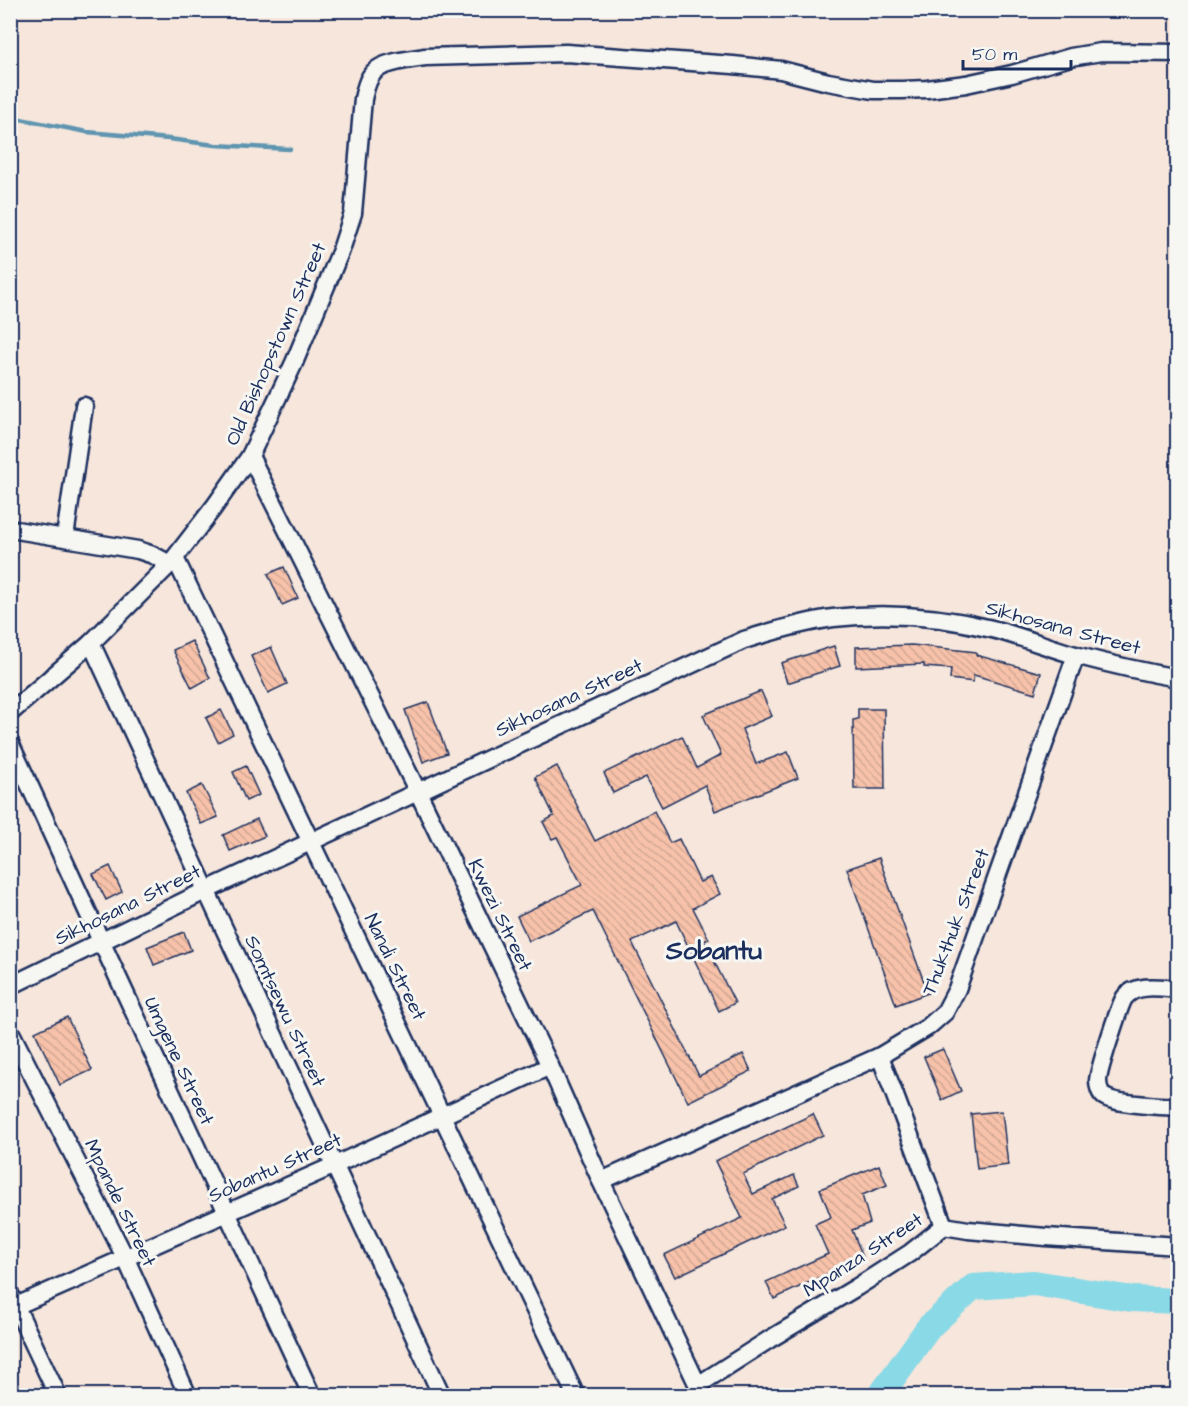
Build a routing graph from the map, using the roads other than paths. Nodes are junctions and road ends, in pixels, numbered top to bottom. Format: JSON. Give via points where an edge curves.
{"nodes":[{"id":1,"x":1178,"y":53,"type":"edge"},
{"id":2,"x":84,"y":406,"type":"dead end"},
{"id":3,"x":250,"y":456,"type":"junction"},
{"id":4,"x":10,"y":529,"type":"edge"},
{"id":5,"x":65,"y":537,"type":"junction"},
{"id":6,"x":172,"y":561,"type":"junction"},
{"id":7,"x":91,"y":644,"type":"junction"},
{"id":8,"x":1076,"y":655,"type":"junction"},
{"id":9,"x":1178,"y":678,"type":"edge"},
{"id":10,"x":10,"y":713,"type":"edge"},
{"id":11,"x":10,"y":743,"type":"edge"},
{"id":12,"x":418,"y":792,"type":"junction"},
{"id":13,"x":312,"y":842,"type":"junction"},
{"id":14,"x":207,"y":890,"type":"junction"},
{"id":15,"x":100,"y":941,"type":"junction"},
{"id":16,"x":10,"y":986,"type":"edge"},
{"id":17,"x":1178,"y":989,"type":"edge"},
{"id":18,"x":10,"y":1031,"type":"edge"},
{"id":19,"x":880,"y":1056,"type":"junction"},
{"id":20,"x":550,"y":1066,"type":"junction"},
{"id":21,"x":1178,"y":1107,"type":"edge"},
{"id":22,"x":442,"y":1115,"type":"junction"},
{"id":23,"x":333,"y":1166,"type":"junction"},
{"id":24,"x":601,"y":1181,"type":"junction"},
{"id":25,"x":227,"y":1213,"type":"junction"},
{"id":26,"x":944,"y":1226,"type":"junction"},
{"id":27,"x":1178,"y":1246,"type":"edge"},
{"id":28,"x":124,"y":1257,"type":"junction"},
{"id":29,"x":13,"y":1300,"type":"edge"},
{"id":30,"x":700,"y":1390,"type":"edge"},
{"id":31,"x":58,"y":1395,"type":"edge"},
{"id":32,"x":188,"y":1395,"type":"edge"},
{"id":33,"x":312,"y":1395,"type":"edge"},
{"id":34,"x":442,"y":1395,"type":"edge"},
{"id":35,"x":576,"y":1395,"type":"edge"}],
"edges":[{"from":1,"to":3,"type":"street","name":"Old Bishopstown Street","via":[[1101,52],[966,84],[902,90],[873,90],[781,70],[566,53],[425,57],[384,66],[374,71],[366,85],[353,213],[341,250]]},
{"from":2,"to":5,"type":"street"},
{"from":3,"to":6,"type":"street","name":"Old Bishopstown Street"},
{"from":3,"to":12,"type":"street","name":"Kwezi Street"},
{"from":4,"to":5,"type":"street"},
{"from":5,"to":6,"type":"street","via":[[138,550]]},
{"from":6,"to":7,"type":"street","name":"Old Bishopstown Street"},
{"from":6,"to":13,"type":"street","name":"Nandi Street"},
{"from":7,"to":10,"type":"street","name":"Old Bishopstown Street"},
{"from":7,"to":14,"type":"street","name":"Somtsewu Street"},
{"from":8,"to":9,"type":"street","name":"Sikhosana Street"},
{"from":8,"to":12,"type":"street","name":"Sikhosana Street","via":[[992,629],[939,619],[892,615],[832,618],[744,640]]},
{"from":8,"to":19,"type":"street","name":"Thukthuk Street","via":[[957,989],[945,1012],[928,1028]]},
{"from":11,"to":15,"type":"street","name":"Umgene Street"},
{"from":12,"to":13,"type":"street","name":"Sikhosana Street"},
{"from":12,"to":20,"type":"street","name":"Kwezi Street"},
{"from":13,"to":14,"type":"street","name":"Sikhosana Street"},
{"from":13,"to":22,"type":"street","name":"Nandi Street"},
{"from":14,"to":15,"type":"street","name":"Sikhosana Street"},
{"from":14,"to":23,"type":"street","name":"Somtsewu Street"},
{"from":15,"to":16,"type":"street","name":"Sikhosana Street"},
{"from":15,"to":25,"type":"street","name":"Umgene Street"},
{"from":17,"to":21,"type":"street","via":[[1148,987],[1125,997],[1098,1080],[1106,1098]]},
{"from":18,"to":28,"type":"street","name":"Mpande Street"},
{"from":19,"to":24,"type":"street","name":"Thukthuk Street"},
{"from":19,"to":26,"type":"street"},
{"from":20,"to":22,"type":"street","name":"Sobantu Street"},
{"from":20,"to":24,"type":"street","name":"Kwezi Street"},
{"from":22,"to":23,"type":"street","name":"Sobantu Street"},
{"from":22,"to":35,"type":"street","name":"Nandi Street"},
{"from":23,"to":25,"type":"street","name":"Sobantu Street"},
{"from":23,"to":34,"type":"street","name":"Somtsewu Street"},
{"from":24,"to":30,"type":"street","name":"Kwezi Street"},
{"from":25,"to":28,"type":"street","name":"Sobantu Street"},
{"from":25,"to":33,"type":"street","name":"Umgene Street"},
{"from":26,"to":27,"type":"street","name":"Mpanza Street"},
{"from":26,"to":30,"type":"street","name":"Mpanza Street","via":[[910,1253],[770,1339]]},
{"from":28,"to":29,"type":"street","name":"Sobantu Street"},
{"from":28,"to":32,"type":"street","name":"Mpande Street"},
{"from":29,"to":31,"type":"street"}]}
